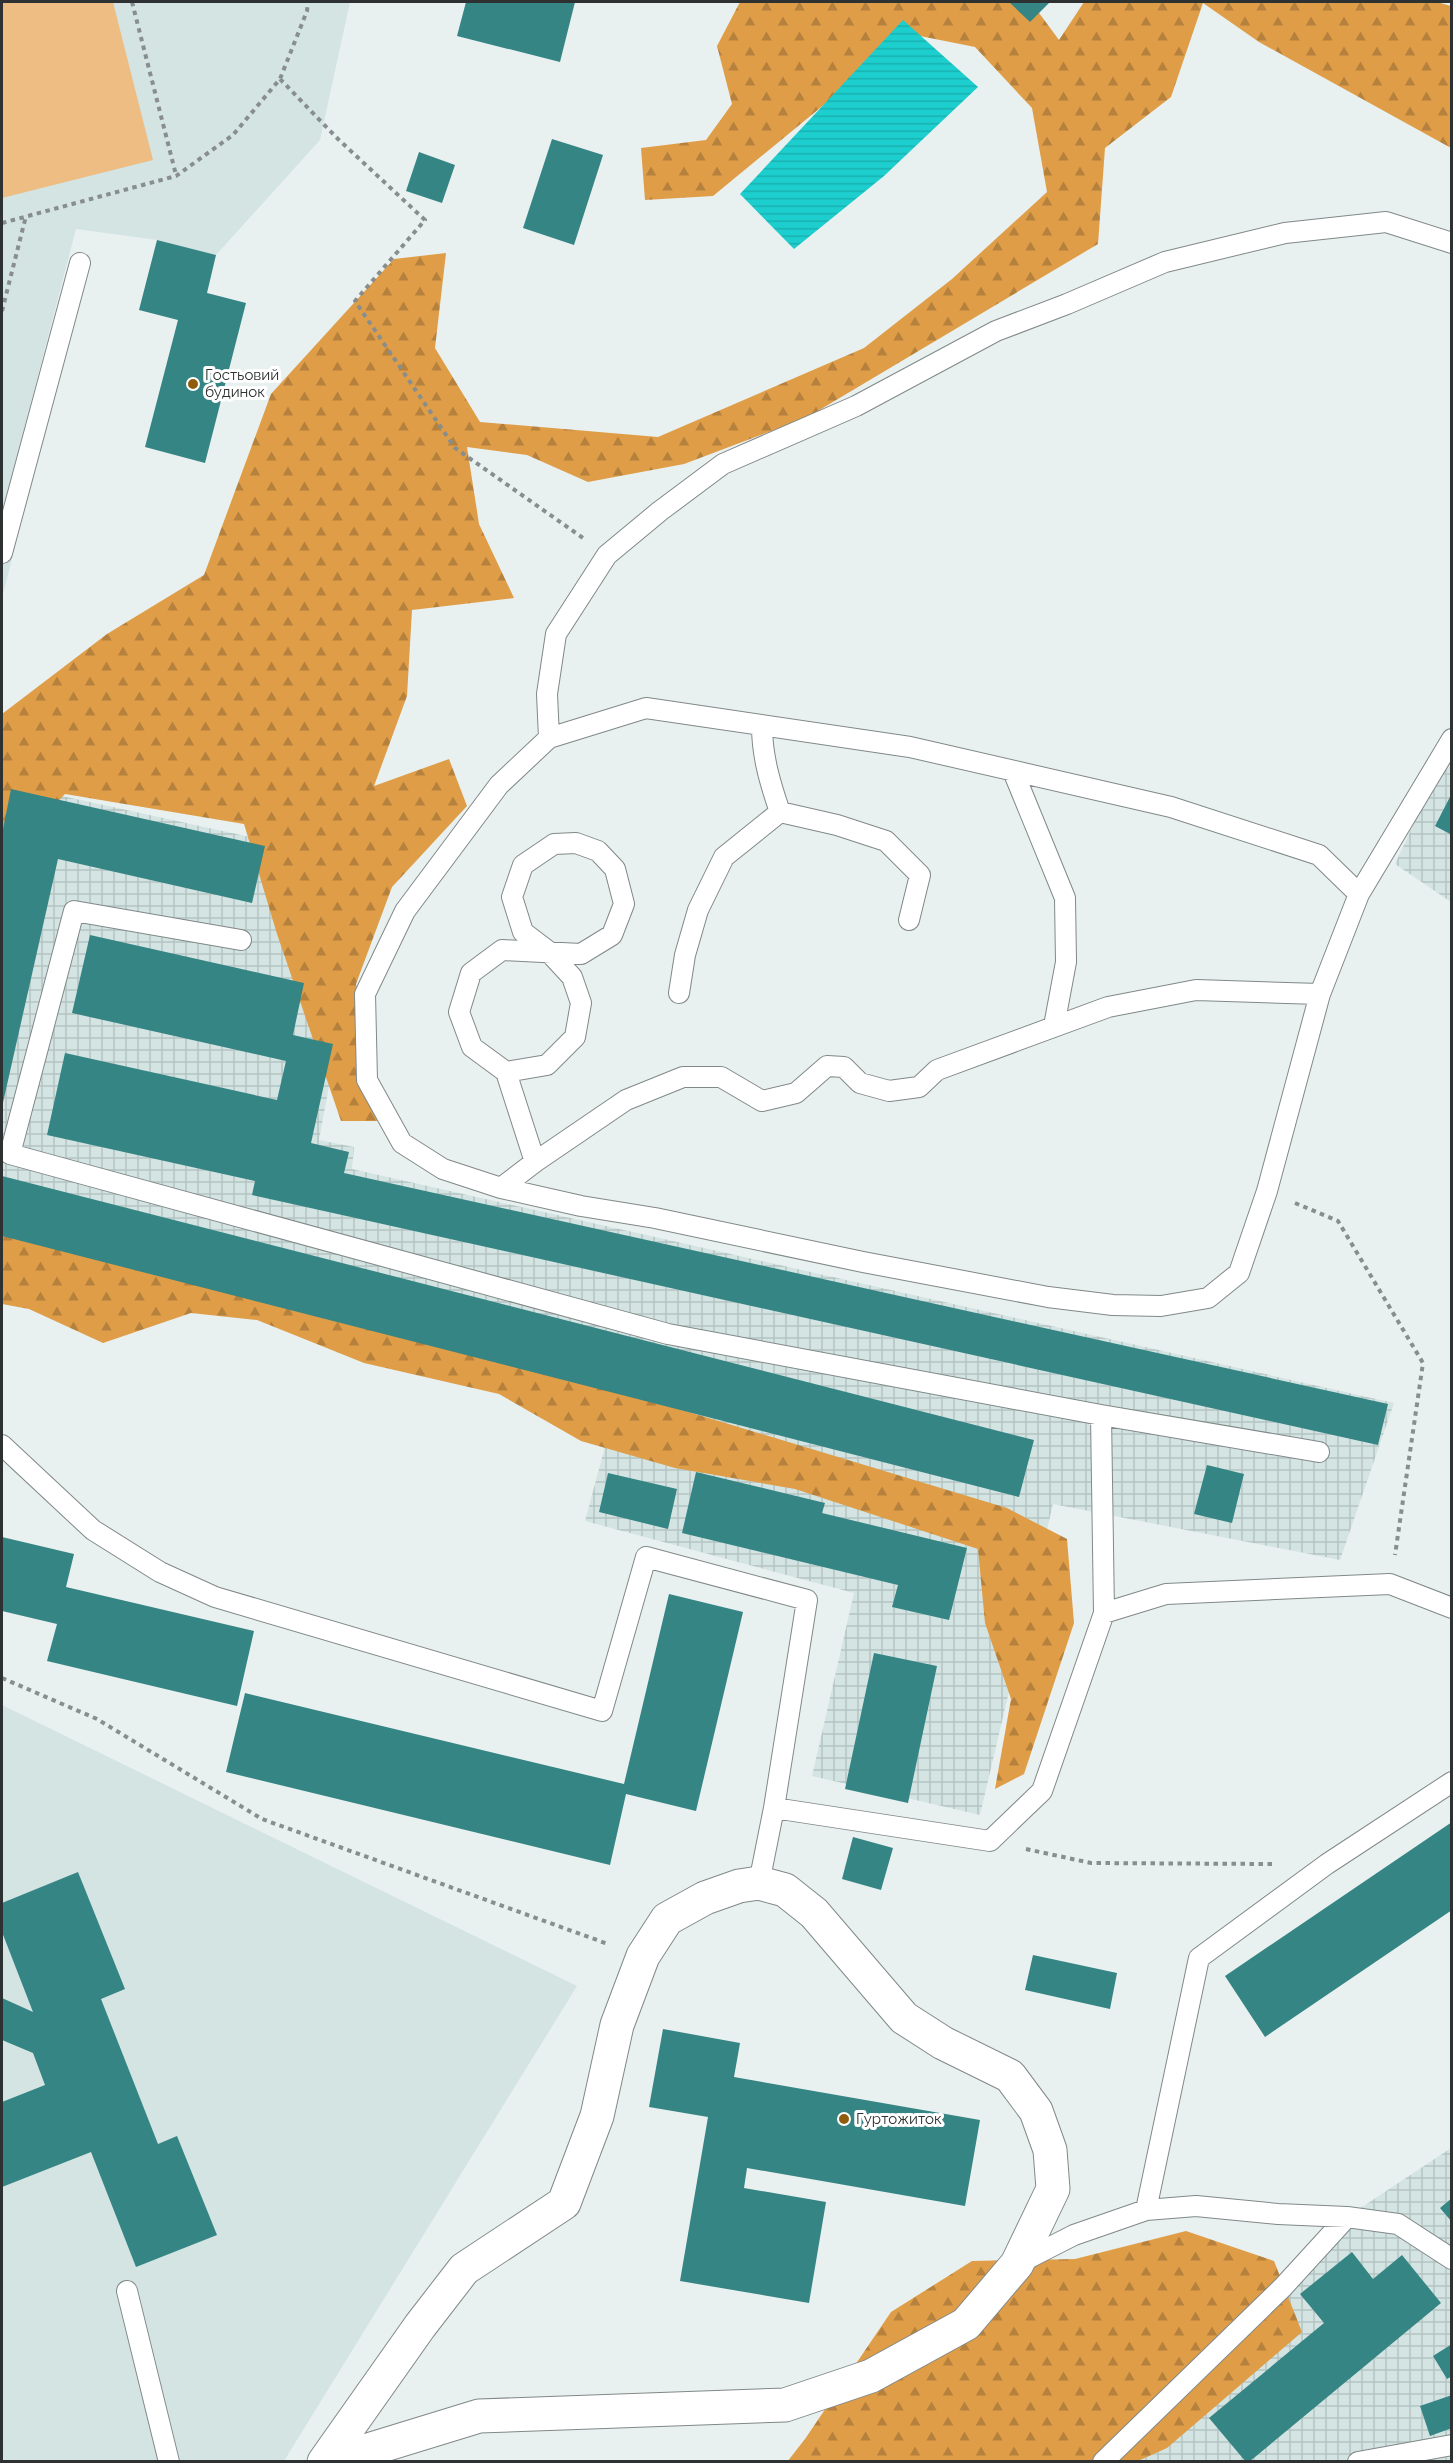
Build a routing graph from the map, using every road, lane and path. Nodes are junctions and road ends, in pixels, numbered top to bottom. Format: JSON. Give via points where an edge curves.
{"nodes":[{"id":1,"x":132,"y":2,"type":"edge"},
{"id":2,"x":308,"y":2,"type":"edge"},
{"id":3,"x":280,"y":79,"type":"junction"},
{"id":4,"x":176,"y":176,"type":"junction"},
{"id":5,"x":27,"y":215,"type":"junction"},
{"id":6,"x":2,"y":223,"type":"edge"},
{"id":7,"x":1452,"y":243,"type":"edge"},
{"id":8,"x":80,"y":263,"type":"dead end"},
{"id":9,"x":2,"y":311,"type":"edge"},
{"id":10,"x":2,"y":553,"type":"edge"},
{"id":11,"x":607,"y":555,"type":"junction"},
{"id":12,"x":762,"y":726,"type":"junction"},
{"id":13,"x":549,"y":738,"type":"junction"},
{"id":14,"x":1452,"y":739,"type":"edge"},
{"id":15,"x":1013,"y":771,"type":"junction"},
{"id":16,"x":780,"y":812,"type":"junction"},
{"id":17,"x":1359,"y":894,"type":"junction"},
{"id":18,"x":909,"y":920,"type":"dead end"},
{"id":19,"x":241,"y":940,"type":"dead end"},
{"id":20,"x":548,"y":951,"type":"junction"},
{"id":21,"x":678,"y":993,"type":"dead end"},
{"id":22,"x":1320,"y":994,"type":"junction"},
{"id":23,"x":1054,"y":1026,"type":"junction"},
{"id":24,"x":506,"y":1072,"type":"junction"},
{"id":25,"x":535,"y":1162,"type":"junction"},
{"id":26,"x":501,"y":1188,"type":"junction"},
{"id":27,"x":1267,"y":1191,"type":"junction"},
{"id":28,"x":1101,"y":1415,"type":"junction"},
{"id":29,"x":2,"y":1445,"type":"edge"},
{"id":30,"x":1319,"y":1452,"type":"dead end"},
{"id":31,"x":1390,"y":1584,"type":"junction"},
{"id":32,"x":1452,"y":1608,"type":"edge"},
{"id":33,"x":1104,"y":1613,"type":"junction"},
{"id":34,"x":2,"y":1678,"type":"edge"},
{"id":35,"x":1452,"y":1782,"type":"edge"},
{"id":36,"x":774,"y":1808,"type":"junction"},
{"id":37,"x":990,"y":1841,"type":"junction"},
{"id":38,"x":1327,"y":1864,"type":"junction"},
{"id":39,"x":759,"y":1883,"type":"junction"},
{"id":40,"x":643,"y":1956,"type":"junction"},
{"id":41,"x":1146,"y":2210,"type":"junction"},
{"id":42,"x":1347,"y":2217,"type":"junction"},
{"id":43,"x":1452,"y":2259,"type":"edge"},
{"id":44,"x":1017,"y":2264,"type":"junction"},
{"id":45,"x":127,"y":2291,"type":"dead end"},
{"id":46,"x":1452,"y":2445,"type":"edge"},
{"id":47,"x":169,"y":2462,"type":"edge"},
{"id":48,"x":324,"y":2462,"type":"edge"},
{"id":49,"x":329,"y":2462,"type":"edge"},
{"id":50,"x":1103,"y":2462,"type":"edge"},
{"id":51,"x":1358,"y":2462,"type":"edge"}],
"edges":[{"from":1,"to":4,"type":"path"},
{"from":2,"to":3,"type":"path"},
{"from":3,"to":4,"type":"path","via":[[233,135]]},
{"from":3,"to":11,"type":"path","via":[[425,220],[355,301],[455,448]]},
{"from":4,"to":5,"type":"path"},
{"from":5,"to":6,"type":"path"},
{"from":5,"to":9,"type":"path"},
{"from":7,"to":11,"type":"lane","via":[[1386,222],[1285,233],[1165,262],[996,331],[856,406],[723,464]]},
{"from":8,"to":10,"type":"lane"},
{"from":11,"to":13,"type":"lane","via":[[556,634],[547,694]]},
{"from":12,"to":13,"type":"lane","via":[[646,708]]},
{"from":12,"to":15,"type":"lane","via":[[909,747]]},
{"from":12,"to":16,"type":"lane","via":[[762,749]]},
{"from":13,"to":26,"type":"lane","via":[[499,785],[405,911],[365,994],[367,1080],[402,1143],[442,1169]]},
{"from":14,"to":17,"type":"lane"},
{"from":15,"to":17,"type":"lane","via":[[1171,807],[1319,855]]},
{"from":15,"to":23,"type":"lane","via":[[1065,898],[1066,962]]},
{"from":16,"to":18,"type":"lane","via":[[886,841],[920,875]]},
{"from":16,"to":21,"type":"lane","via":[[724,857],[698,910]]},
{"from":17,"to":22,"type":"lane"},
{"from":19,"to":28,"type":"lane","via":[[74,911],[10,1154],[668,1334]]},
{"from":20,"to":20,"type":"lane","via":[[523,932],[512,897],[523,865],[554,844],[576,843],[598,851],[615,868],[624,904],[612,935],[581,954]]},
{"from":20,"to":24,"type":"lane","via":[[572,977],[581,1003],[575,1037],[547,1065]]},
{"from":20,"to":24,"type":"lane","via":[[502,950],[471,973],[459,1012],[472,1047]]},
{"from":22,"to":23,"type":"lane","via":[[1196,990],[1108,1007]]},
{"from":22,"to":27,"type":"lane"},
{"from":23,"to":25,"type":"lane","via":[[937,1070],[919,1087],[889,1091],[860,1083],[844,1067],[827,1066],[796,1093],[762,1101],[721,1077],[683,1077],[626,1100]]},
{"from":24,"to":25,"type":"lane"},
{"from":25,"to":26,"type":"lane"},
{"from":26,"to":27,"type":"lane","via":[[1047,1297],[1161,1306],[1208,1298],[1239,1274]]},
{"from":27,"to":31,"type":"path","via":[[1338,1221],[1424,1363]]},
{"from":28,"to":30,"type":"lane"},
{"from":28,"to":33,"type":"lane"},
{"from":29,"to":36,"type":"lane","via":[[93,1530],[160,1572],[215,1598],[602,1711],[646,1557],[807,1600]]},
{"from":31,"to":32,"type":"lane"},
{"from":31,"to":33,"type":"lane","via":[[1166,1594]]},
{"from":33,"to":37,"type":"lane","via":[[1042,1791]]},
{"from":34,"to":40,"type":"path","via":[[97,1719],[262,1819]]},
{"from":35,"to":38,"type":"lane"},
{"from":36,"to":37,"type":"lane"},
{"from":36,"to":39,"type":"lane"},
{"from":37,"to":38,"type":"path","via":[[1091,1863]]},
{"from":38,"to":41,"type":"lane","via":[[1199,1958]]},
{"from":39,"to":40,"type":"street","via":[[705,1898],[667,1919]]},
{"from":39,"to":44,"type":"street","via":[[785,1890],[807,1907],[904,2018],[943,2043],[1010,2076],[1036,2111],[1050,2150],[1053,2188]]},
{"from":40,"to":48,"type":"street","via":[[617,2025],[597,2116],[564,2203],[464,2269]]},
{"from":41,"to":42,"type":"lane","via":[[1196,2206]]},
{"from":41,"to":44,"type":"lane","via":[[1074,2235]]},
{"from":42,"to":43,"type":"lane","via":[[1398,2224]]},
{"from":42,"to":50,"type":"lane","via":[[1283,2287]]},
{"from":44,"to":49,"type":"street","via":[[966,2324],[871,2376],[785,2405],[479,2416]]},
{"from":45,"to":47,"type":"lane"},
{"from":46,"to":51,"type":"lane"}]}
